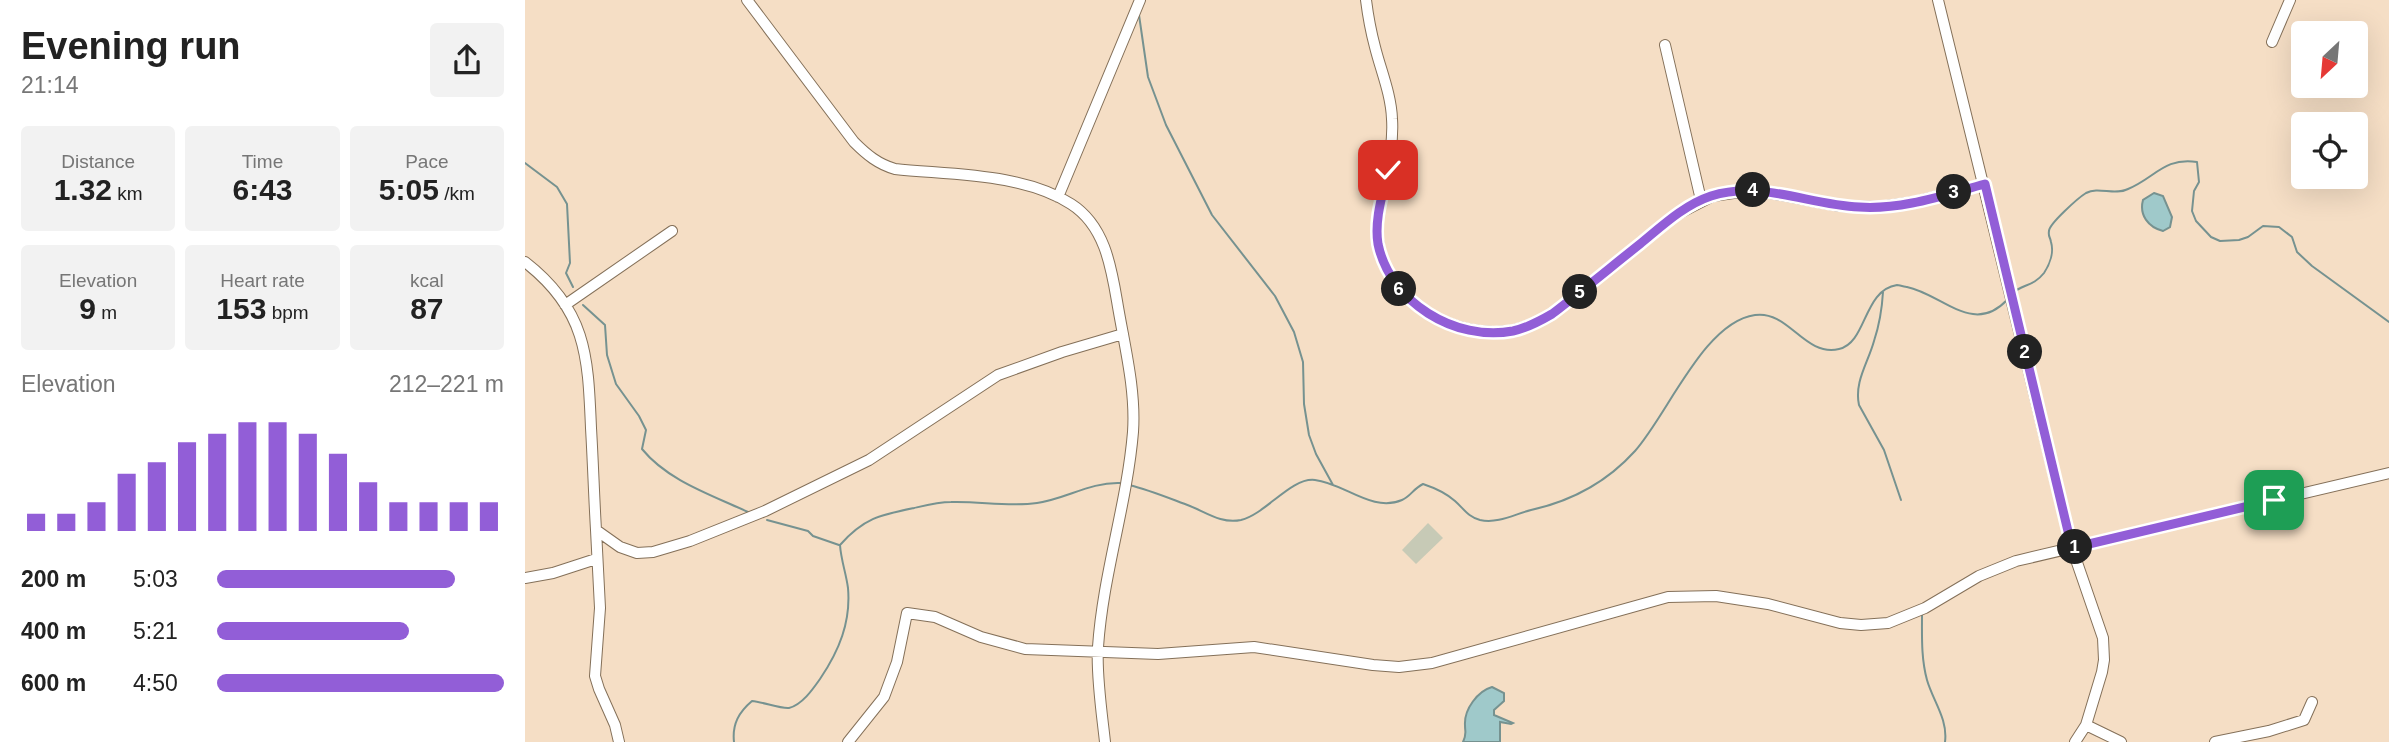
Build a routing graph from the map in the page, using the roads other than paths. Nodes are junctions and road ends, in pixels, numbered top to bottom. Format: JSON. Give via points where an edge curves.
{"nodes":[{"id":1,"x":747,"y":0,"type":"edge"},
{"id":2,"x":1140,"y":0,"type":"edge"},
{"id":3,"x":1366,"y":0,"type":"edge"},
{"id":4,"x":1938,"y":0,"type":"edge"},
{"id":5,"x":2290,"y":0,"type":"edge"},
{"id":6,"x":2271,"y":42,"type":"dead end"},
{"id":7,"x":1665,"y":45,"type":"dead end"},
{"id":8,"x":1985,"y":184,"type":"junction"},
{"id":9,"x":1058,"y":197,"type":"junction"},
{"id":10,"x":1701,"y":200,"type":"junction"},
{"id":11,"x":672,"y":231,"type":"dead end"},
{"id":12,"x":525,"y":262,"type":"edge"},
{"id":13,"x":565,"y":305,"type":"junction"},
{"id":14,"x":1123,"y":334,"type":"junction"},
{"id":15,"x":2389,"y":473,"type":"edge"},
{"id":16,"x":596,"y":530,"type":"junction"},
{"id":17,"x":2072,"y":548,"type":"junction"},
{"id":18,"x":596,"y":559,"type":"junction"},
{"id":19,"x":525,"y":578,"type":"edge"},
{"id":20,"x":1098,"y":650,"type":"junction"},
{"id":21,"x":2312,"y":702,"type":"dead end"},
{"id":22,"x":2086,"y":725,"type":"junction"},
{"id":23,"x":619,"y":742,"type":"edge"},
{"id":24,"x":848,"y":742,"type":"edge"},
{"id":25,"x":1105,"y":742,"type":"edge"},
{"id":26,"x":2075,"y":742,"type":"edge"},
{"id":27,"x":2121,"y":742,"type":"edge"},
{"id":28,"x":2215,"y":742,"type":"edge"}],
"edges":[{"from":1,"to":9,"type":"street","via":[[870,158],[895,169],[1011,181]]},
{"from":2,"to":9,"type":"street"},
{"from":3,"to":10,"type":"street","via":[[1392,119],[1378,241],[1389,275],[1427,313],[1486,332],[1513,331],[1533,324]]},
{"from":4,"to":8,"type":"street"},
{"from":5,"to":6,"type":"street"},
{"from":7,"to":10,"type":"street"},
{"from":8,"to":10,"type":"street","via":[[1880,207],[1840,206],[1754,190]]},
{"from":8,"to":17,"type":"street"},
{"from":9,"to":14,"type":"street","via":[[1084,214],[1102,240]]},
{"from":11,"to":13,"type":"street"},
{"from":12,"to":13,"type":"street"},
{"from":13,"to":16,"type":"street","via":[[580,333],[587,360]]},
{"from":14,"to":16,"type":"street","via":[[998,375],[869,460],[765,511],[690,541],[637,553]]},
{"from":14,"to":20,"type":"street","via":[[1132,388],[1133,433]]},
{"from":15,"to":17,"type":"street"},
{"from":16,"to":18,"type":"street"},
{"from":17,"to":20,"type":"street","via":[[1999,567],[1922,609],[1879,625],[1840,623],[1748,600],[1689,595],[1415,666],[1373,665],[1254,647],[1158,654]]},
{"from":17,"to":22,"type":"street","via":[[2105,648]]},
{"from":18,"to":19,"type":"street"},
{"from":18,"to":23,"type":"street","via":[[600,608],[595,676]]},
{"from":20,"to":24,"type":"street","via":[[1011,646],[935,617],[907,613],[884,696]]},
{"from":20,"to":25,"type":"street"},
{"from":21,"to":28,"type":"street","via":[[2304,720]]},
{"from":22,"to":26,"type":"street"},
{"from":22,"to":27,"type":"street"}]}
